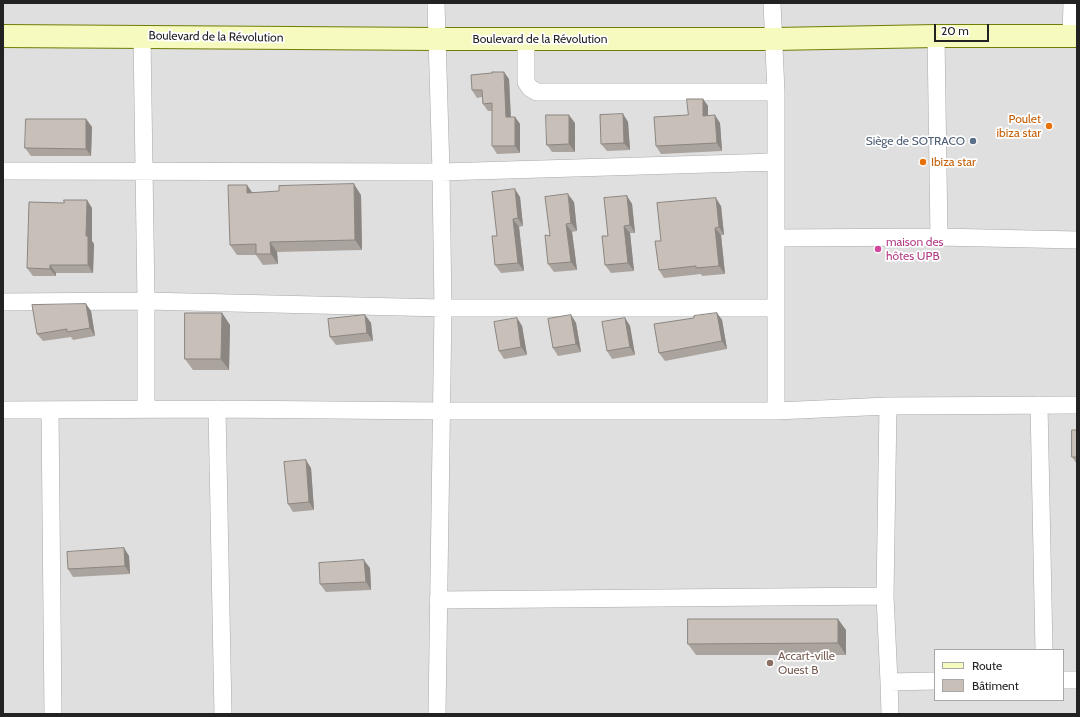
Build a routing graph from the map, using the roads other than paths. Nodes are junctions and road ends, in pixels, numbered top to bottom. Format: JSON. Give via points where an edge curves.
{"nodes":[{"id":1,"x":436,"y":3,"type":"edge"},
{"id":2,"x":772,"y":3,"type":"edge"},
{"id":3,"x":1072,"y":3,"type":"edge"},
{"id":4,"x":3,"y":36,"type":"edge"},
{"id":5,"x":142,"y":36,"type":"junction"},
{"id":6,"x":936,"y":36,"type":"junction"},
{"id":7,"x":1074,"y":36,"type":"edge"},
{"id":8,"x":437,"y":39,"type":"junction"},
{"id":9,"x":526,"y":39,"type":"junction"},
{"id":10,"x":774,"y":40,"type":"junction"},
{"id":11,"x":776,"y":92,"type":"junction"},
{"id":12,"x":776,"y":162,"type":"junction"},
{"id":13,"x":144,"y":170,"type":"junction"},
{"id":14,"x":3,"y":171,"type":"edge"},
{"id":15,"x":441,"y":172,"type":"junction"},
{"id":16,"x":939,"y":236,"type":"junction"},
{"id":17,"x":776,"y":238,"type":"junction"},
{"id":18,"x":1077,"y":240,"type":"edge"},
{"id":19,"x":146,"y":301,"type":"junction"},
{"id":20,"x":3,"y":302,"type":"edge"},
{"id":21,"x":443,"y":308,"type":"junction"},
{"id":22,"x":776,"y":308,"type":"junction"},
{"id":23,"x":1077,"y":405,"type":"edge"},
{"id":24,"x":888,"y":406,"type":"junction"},
{"id":25,"x":1039,"y":406,"type":"junction"},
{"id":26,"x":146,"y":409,"type":"junction"},
{"id":27,"x":217,"y":409,"type":"junction"},
{"id":28,"x":3,"y":410,"type":"edge"},
{"id":29,"x":50,"y":410,"type":"junction"},
{"id":30,"x":442,"y":411,"type":"junction"},
{"id":31,"x":776,"y":411,"type":"junction"},
{"id":32,"x":885,"y":596,"type":"junction"},
{"id":33,"x":438,"y":600,"type":"junction"},
{"id":34,"x":1044,"y":649,"type":"edge"},
{"id":35,"x":1064,"y":680,"type":"edge"},
{"id":36,"x":1077,"y":680,"type":"edge"},
{"id":37,"x":934,"y":681,"type":"edge"},
{"id":38,"x":890,"y":682,"type":"junction"},
{"id":39,"x":53,"y":714,"type":"edge"},
{"id":40,"x":223,"y":714,"type":"edge"},
{"id":41,"x":437,"y":714,"type":"edge"},
{"id":42,"x":890,"y":714,"type":"edge"}],
"edges":[{"from":1,"to":8,"type":"street"},
{"from":2,"to":10,"type":"street"},
{"from":3,"to":7,"type":"street"},
{"from":4,"to":5,"type":"main road","name":"Boulevard de la Révolution"},
{"from":5,"to":8,"type":"main road","name":"Boulevard de la Révolution"},
{"from":5,"to":13,"type":"street"},
{"from":6,"to":7,"type":"main road","name":"Boulevard de la Révolution"},
{"from":6,"to":10,"type":"main road","name":"Boulevard de la Révolution"},
{"from":6,"to":16,"type":"street"},
{"from":8,"to":9,"type":"main road","name":"Boulevard de la Révolution"},
{"from":8,"to":15,"type":"street"},
{"from":9,"to":10,"type":"main road","name":"Boulevard de la Révolution"},
{"from":9,"to":11,"type":"street","via":[[526,82],[537,92]]},
{"from":10,"to":11,"type":"street"},
{"from":11,"to":12,"type":"street"},
{"from":12,"to":15,"type":"street"},
{"from":12,"to":17,"type":"street"},
{"from":13,"to":14,"type":"street"},
{"from":13,"to":15,"type":"street"},
{"from":13,"to":19,"type":"street"},
{"from":15,"to":21,"type":"street"},
{"from":16,"to":17,"type":"street"},
{"from":16,"to":18,"type":"street"},
{"from":17,"to":22,"type":"street"},
{"from":19,"to":20,"type":"street"},
{"from":19,"to":21,"type":"street"},
{"from":19,"to":26,"type":"street"},
{"from":21,"to":22,"type":"street"},
{"from":21,"to":30,"type":"street"},
{"from":22,"to":31,"type":"street"},
{"from":23,"to":25,"type":"street"},
{"from":24,"to":25,"type":"street"},
{"from":24,"to":31,"type":"street"},
{"from":24,"to":32,"type":"street"},
{"from":25,"to":34,"type":"street"},
{"from":26,"to":27,"type":"street"},
{"from":26,"to":29,"type":"street"},
{"from":27,"to":30,"type":"street"},
{"from":27,"to":40,"type":"street"},
{"from":28,"to":29,"type":"street"},
{"from":29,"to":39,"type":"street"},
{"from":30,"to":31,"type":"street"},
{"from":30,"to":33,"type":"street"},
{"from":32,"to":33,"type":"street"},
{"from":32,"to":38,"type":"street"},
{"from":33,"to":41,"type":"street"},
{"from":35,"to":36,"type":"street"},
{"from":37,"to":38,"type":"street"},
{"from":38,"to":42,"type":"street"}]}
